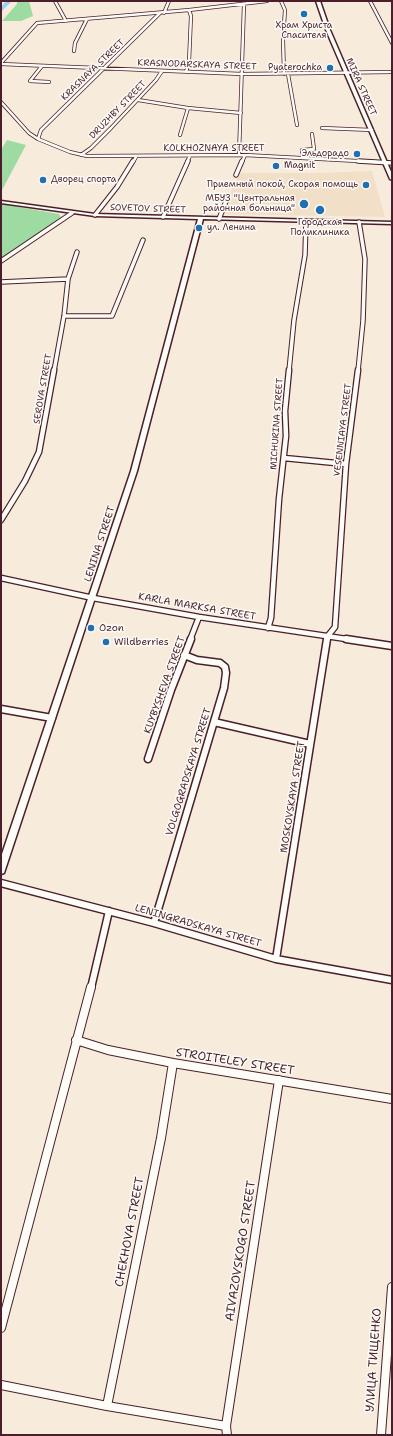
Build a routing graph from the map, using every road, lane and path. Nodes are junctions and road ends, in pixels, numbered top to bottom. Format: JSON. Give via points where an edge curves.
{"nodes":[{"id":1,"x":55,"y":1,"type":"edge"},
{"id":2,"x":169,"y":1,"type":"edge"},
{"id":3,"x":260,"y":1,"type":"edge"},
{"id":4,"x":267,"y":1,"type":"edge"},
{"id":5,"x":281,"y":1,"type":"edge"},
{"id":6,"x":318,"y":1,"type":"edge"},
{"id":7,"x":370,"y":1,"type":"edge"},
{"id":8,"x":244,"y":4,"type":"junction"},
{"id":9,"x":189,"y":10,"type":"junction"},
{"id":10,"x":162,"y":13,"type":"junction"},
{"id":11,"x":87,"y":19,"type":"junction"},
{"id":12,"x":66,"y":21,"type":"junction"},
{"id":13,"x":392,"y":43,"type":"edge"},
{"id":14,"x":74,"y":51,"type":"dead end"},
{"id":15,"x":1,"y":63,"type":"edge"},
{"id":16,"x":42,"y":66,"type":"junction"},
{"id":17,"x":104,"y":69,"type":"junction"},
{"id":18,"x":162,"y":71,"type":"junction"},
{"id":19,"x":186,"y":72,"type":"junction"},
{"id":20,"x":392,"y":72,"type":"edge"},
{"id":21,"x":346,"y":73,"type":"junction"},
{"id":22,"x":242,"y":74,"type":"junction"},
{"id":23,"x":286,"y":74,"type":"junction"},
{"id":24,"x":49,"y":82,"type":"dead end"},
{"id":25,"x":138,"y":100,"type":"junction"},
{"id":26,"x":1,"y":102,"type":"edge"},
{"id":27,"x":188,"y":108,"type":"junction"},
{"id":28,"x":241,"y":113,"type":"junction"},
{"id":29,"x":297,"y":125,"type":"dead end"},
{"id":30,"x":322,"y":128,"type":"dead end"},
{"id":31,"x":372,"y":130,"type":"junction"},
{"id":32,"x":312,"y":134,"type":"dead end"},
{"id":33,"x":180,"y":135,"type":"dead end"},
{"id":34,"x":38,"y":139,"type":"junction"},
{"id":35,"x":82,"y":155,"type":"junction"},
{"id":36,"x":239,"y":155,"type":"junction"},
{"id":37,"x":244,"y":155,"type":"junction"},
{"id":38,"x":190,"y":156,"type":"junction"},
{"id":39,"x":136,"y":157,"type":"junction"},
{"id":40,"x":303,"y":158,"type":"junction"},
{"id":41,"x":385,"y":162,"type":"junction"},
{"id":42,"x":392,"y":163,"type":"edge"},
{"id":43,"x":236,"y":175,"type":"dead end"},
{"id":44,"x":392,"y":179,"type":"edge"},
{"id":45,"x":228,"y":196,"type":"dead end"},
{"id":46,"x":1,"y":202,"type":"edge"},
{"id":47,"x":72,"y":213,"type":"junction"},
{"id":48,"x":95,"y":215,"type":"junction"},
{"id":49,"x":163,"y":217,"type":"junction"},
{"id":50,"x":201,"y":218,"type":"junction"},
{"id":51,"x":219,"y":219,"type":"junction"},
{"id":52,"x":306,"y":221,"type":"junction"},
{"id":53,"x":359,"y":222,"type":"junction"},
{"id":54,"x":392,"y":223,"type":"edge"},
{"id":55,"x":143,"y":240,"type":"dead end"},
{"id":56,"x":77,"y":252,"type":"dead end"},
{"id":57,"x":1,"y":261,"type":"edge"},
{"id":58,"x":68,"y":279,"type":"junction"},
{"id":59,"x":1,"y":282,"type":"edge"},
{"id":60,"x":64,"y":316,"type":"junction"},
{"id":61,"x":284,"y":458,"type":"junction"},
{"id":62,"x":346,"y":464,"type":"junction"},
{"id":63,"x":1,"y":520,"type":"edge"},
{"id":64,"x":1,"y":578,"type":"edge"},
{"id":65,"x":93,"y":598,"type":"junction"},
{"id":66,"x":199,"y":617,"type":"junction"},
{"id":67,"x":268,"y":628,"type":"junction"},
{"id":68,"x":327,"y":637,"type":"junction"},
{"id":69,"x":392,"y":646,"type":"edge"},
{"id":70,"x":184,"y":656,"type":"junction"},
{"id":71,"x":1,"y":709,"type":"edge"},
{"id":72,"x":52,"y":718,"type":"junction"},
{"id":73,"x":214,"y":722,"type":"junction"},
{"id":74,"x":310,"y":744,"type":"junction"},
{"id":75,"x":148,"y":759,"type":"dead end"},
{"id":76,"x":1,"y":870,"type":"edge"},
{"id":77,"x":1,"y":883,"type":"edge"},
{"id":78,"x":109,"y":911,"type":"junction"},
{"id":79,"x":154,"y":923,"type":"junction"},
{"id":80,"x":276,"y":959,"type":"junction"},
{"id":81,"x":392,"y":980,"type":"edge"},
{"id":82,"x":76,"y":1040,"type":"junction"},
{"id":83,"x":174,"y":1063,"type":"junction"},
{"id":84,"x":279,"y":1080,"type":"junction"},
{"id":85,"x":392,"y":1099,"type":"edge"},
{"id":86,"x":392,"y":1287,"type":"edge"},
{"id":87,"x":1,"y":1328,"type":"edge"},
{"id":88,"x":1,"y":1386,"type":"edge"},
{"id":89,"x":107,"y":1406,"type":"junction"},
{"id":90,"x":226,"y":1426,"type":"junction"},
{"id":91,"x":227,"y":1435,"type":"edge"},
{"id":92,"x":381,"y":1435,"type":"edge"}],
"edges":[{"from":1,"to":12,"type":"street"},
{"from":2,"to":10,"type":"street","name":"KRASNAYA STREET"},
{"from":3,"to":4,"type":"street"},
{"from":3,"to":8,"type":"street"},
{"from":5,"to":23,"type":"street","via":[[285,10],[283,40]]},
{"from":6,"to":21,"type":"main road","name":"MIRA STREET"},
{"from":7,"to":13,"type":"street"},
{"from":8,"to":9,"type":"street"},
{"from":8,"to":22,"type":"street"},
{"from":9,"to":10,"type":"street"},
{"from":9,"to":19,"type":"street","via":[[189,62]]},
{"from":10,"to":11,"type":"street"},
{"from":10,"to":17,"type":"street","name":"KRASNAYA STREET"},
{"from":11,"to":12,"type":"street"},
{"from":11,"to":14,"type":"street","via":[[75,43]]},
{"from":12,"to":15,"type":"street","via":[[37,23]]},
{"from":15,"to":16,"type":"street","name":"KRASNODARSKAYA STREET"},
{"from":16,"to":17,"type":"street","name":"KRASNODARSKAYA STREET"},
{"from":16,"to":24,"type":"street","via":[[30,81]]},
{"from":17,"to":18,"type":"street","name":"KRASNODARSKAYA STREET"},
{"from":17,"to":34,"type":"street","name":"KRASNAYA STREET","via":[[41,130]]},
{"from":18,"to":19,"type":"street","name":"KRASNODARSKAYA STREET"},
{"from":18,"to":25,"type":"street","name":"DRUZHBY STREET"},
{"from":19,"to":22,"type":"street","name":"KRASNODARSKAYA STREET"},
{"from":20,"to":21,"type":"street","name":"KRASNODARSKAYA STREET"},
{"from":21,"to":23,"type":"street","name":"KRASNODARSKAYA STREET"},
{"from":21,"to":31,"type":"main road","name":"MIRA STREET"},
{"from":22,"to":23,"type":"street","name":"KRASNODARSKAYA STREET"},
{"from":22,"to":28,"type":"street"},
{"from":23,"to":29,"type":"street"},
{"from":25,"to":27,"type":"street"},
{"from":25,"to":35,"type":"street","name":"DRUZHBY STREET"},
{"from":26,"to":34,"type":"street","via":[[29,133]]},
{"from":27,"to":28,"type":"street"},
{"from":27,"to":33,"type":"street"},
{"from":28,"to":36,"type":"street"},
{"from":30,"to":31,"type":"street"},
{"from":31,"to":41,"type":"main road","name":"MIRA STREET"},
{"from":32,"to":40,"type":"street","via":[[314,149],[302,150]]},
{"from":34,"to":35,"type":"street","name":"KOLKHOZNAYA STREET"},
{"from":35,"to":39,"type":"street","name":"KOLKHOZNAYA STREET"},
{"from":36,"to":37,"type":"street","name":"KOLKHOZNAYA STREET"},
{"from":36,"to":38,"type":"street","name":"KOLKHOZNAYA STREET"},
{"from":37,"to":40,"type":"street","name":"KOLKHOZNAYA STREET"},
{"from":37,"to":43,"type":"street"},
{"from":38,"to":39,"type":"street","name":"KOLKHOZNAYA STREET"},
{"from":38,"to":49,"type":"street"},
{"from":39,"to":48,"type":"street"},
{"from":40,"to":41,"type":"street","name":"KOLKHOZNAYA STREET"},
{"from":41,"to":42,"type":"street","name":"KOLKHOZNAYA STREET"},
{"from":41,"to":44,"type":"main road","name":"MIRA STREET"},
{"from":45,"to":51,"type":"street"},
{"from":46,"to":47,"type":"main road","name":"SOVETOV STREET"},
{"from":47,"to":48,"type":"main road","name":"SOVETOV STREET"},
{"from":47,"to":57,"type":"street"},
{"from":48,"to":49,"type":"main road","name":"SOVETOV STREET"},
{"from":49,"to":50,"type":"main road","name":"SOVETOV STREET"},
{"from":50,"to":51,"type":"main road","name":"SOVETOV STREET"},
{"from":50,"to":65,"type":"main road","name":"LENINA STREET","via":[[134,472]]},
{"from":51,"to":52,"type":"main road","name":"SOVETOV STREET"},
{"from":52,"to":53,"type":"main road","name":"SOVETOV STREET"},
{"from":52,"to":61,"type":"street","name":"MICHURINA STREET","via":[[305,255],[294,320],[286,403]]},
{"from":53,"to":54,"type":"main road","name":"SOVETOV STREET"},
{"from":53,"to":62,"type":"street","name":"VESENNIAYA STREET","via":[[365,259],[363,321]]},
{"from":55,"to":60,"type":"street","via":[[112,316]]},
{"from":56,"to":58,"type":"street","name":"SEROVA STREET"},
{"from":58,"to":59,"type":"street"},
{"from":58,"to":60,"type":"street","name":"SEROVA STREET"},
{"from":60,"to":63,"type":"street","name":"SEROVA STREET","via":[[39,452]]},
{"from":61,"to":62,"type":"street"},
{"from":61,"to":67,"type":"street","name":"MICHURINA STREET","via":[[271,618]]},
{"from":62,"to":68,"type":"street","name":"VESENNIAYA STREET","via":[[334,627]]},
{"from":64,"to":65,"type":"street","name":"KARLA MARKSA STREET"},
{"from":65,"to":66,"type":"street","name":"KARLA MARKSA STREET"},
{"from":65,"to":72,"type":"main road","name":"LENINA STREET"},
{"from":66,"to":67,"type":"street","name":"KARLA MARKSA STREET"},
{"from":66,"to":70,"type":"street","name":"KUYBYSHEVA STREET"},
{"from":67,"to":68,"type":"street","name":"KARLA MARKSA STREET"},
{"from":68,"to":69,"type":"street","name":"KARLA MARKSA STREET"},
{"from":68,"to":74,"type":"street","name":"MOSKOVSKAYA STREET"},
{"from":70,"to":73,"type":"street","name":"VOLGOGRADSKAYA STREET","via":[[225,667],[224,688]]},
{"from":70,"to":75,"type":"street","name":"KUYBYSHEVA STREET"},
{"from":71,"to":72,"type":"street"},
{"from":72,"to":76,"type":"main road","name":"LENINA STREET"},
{"from":73,"to":74,"type":"street"},
{"from":73,"to":79,"type":"street","name":"VOLGOGRADSKAYA STREET"},
{"from":74,"to":80,"type":"street","name":"MOSKOVSKAYA STREET"},
{"from":77,"to":78,"type":"street","name":"LENINGRADSKAYA STREET"},
{"from":78,"to":79,"type":"street","name":"LENINGRADSKAYA STREET"},
{"from":78,"to":82,"type":"street"},
{"from":79,"to":80,"type":"street","name":"LENINGRADSKAYA STREET"},
{"from":80,"to":81,"type":"street","name":"LENINGRADSKAYA STREET"},
{"from":82,"to":83,"type":"street","name":"STROITELEY STREET","via":[[108,1050]]},
{"from":82,"to":87,"type":"street"},
{"from":83,"to":84,"type":"street","name":"STROITELEY STREET"},
{"from":83,"to":89,"type":"street","name":"CHEKHOVA STREET"},
{"from":84,"to":85,"type":"street","name":"STROITELEY STREET"},
{"from":84,"to":90,"type":"street","name":"AIVAZOVSKOGO STREET"},
{"from":86,"to":92,"type":"street","name":"УЛИЦА ТИЩЕНКО"},
{"from":88,"to":89,"type":"street"},
{"from":89,"to":90,"type":"street"},
{"from":90,"to":91,"type":"street","name":"AIVAZOVSKOGO STREET"}]}
